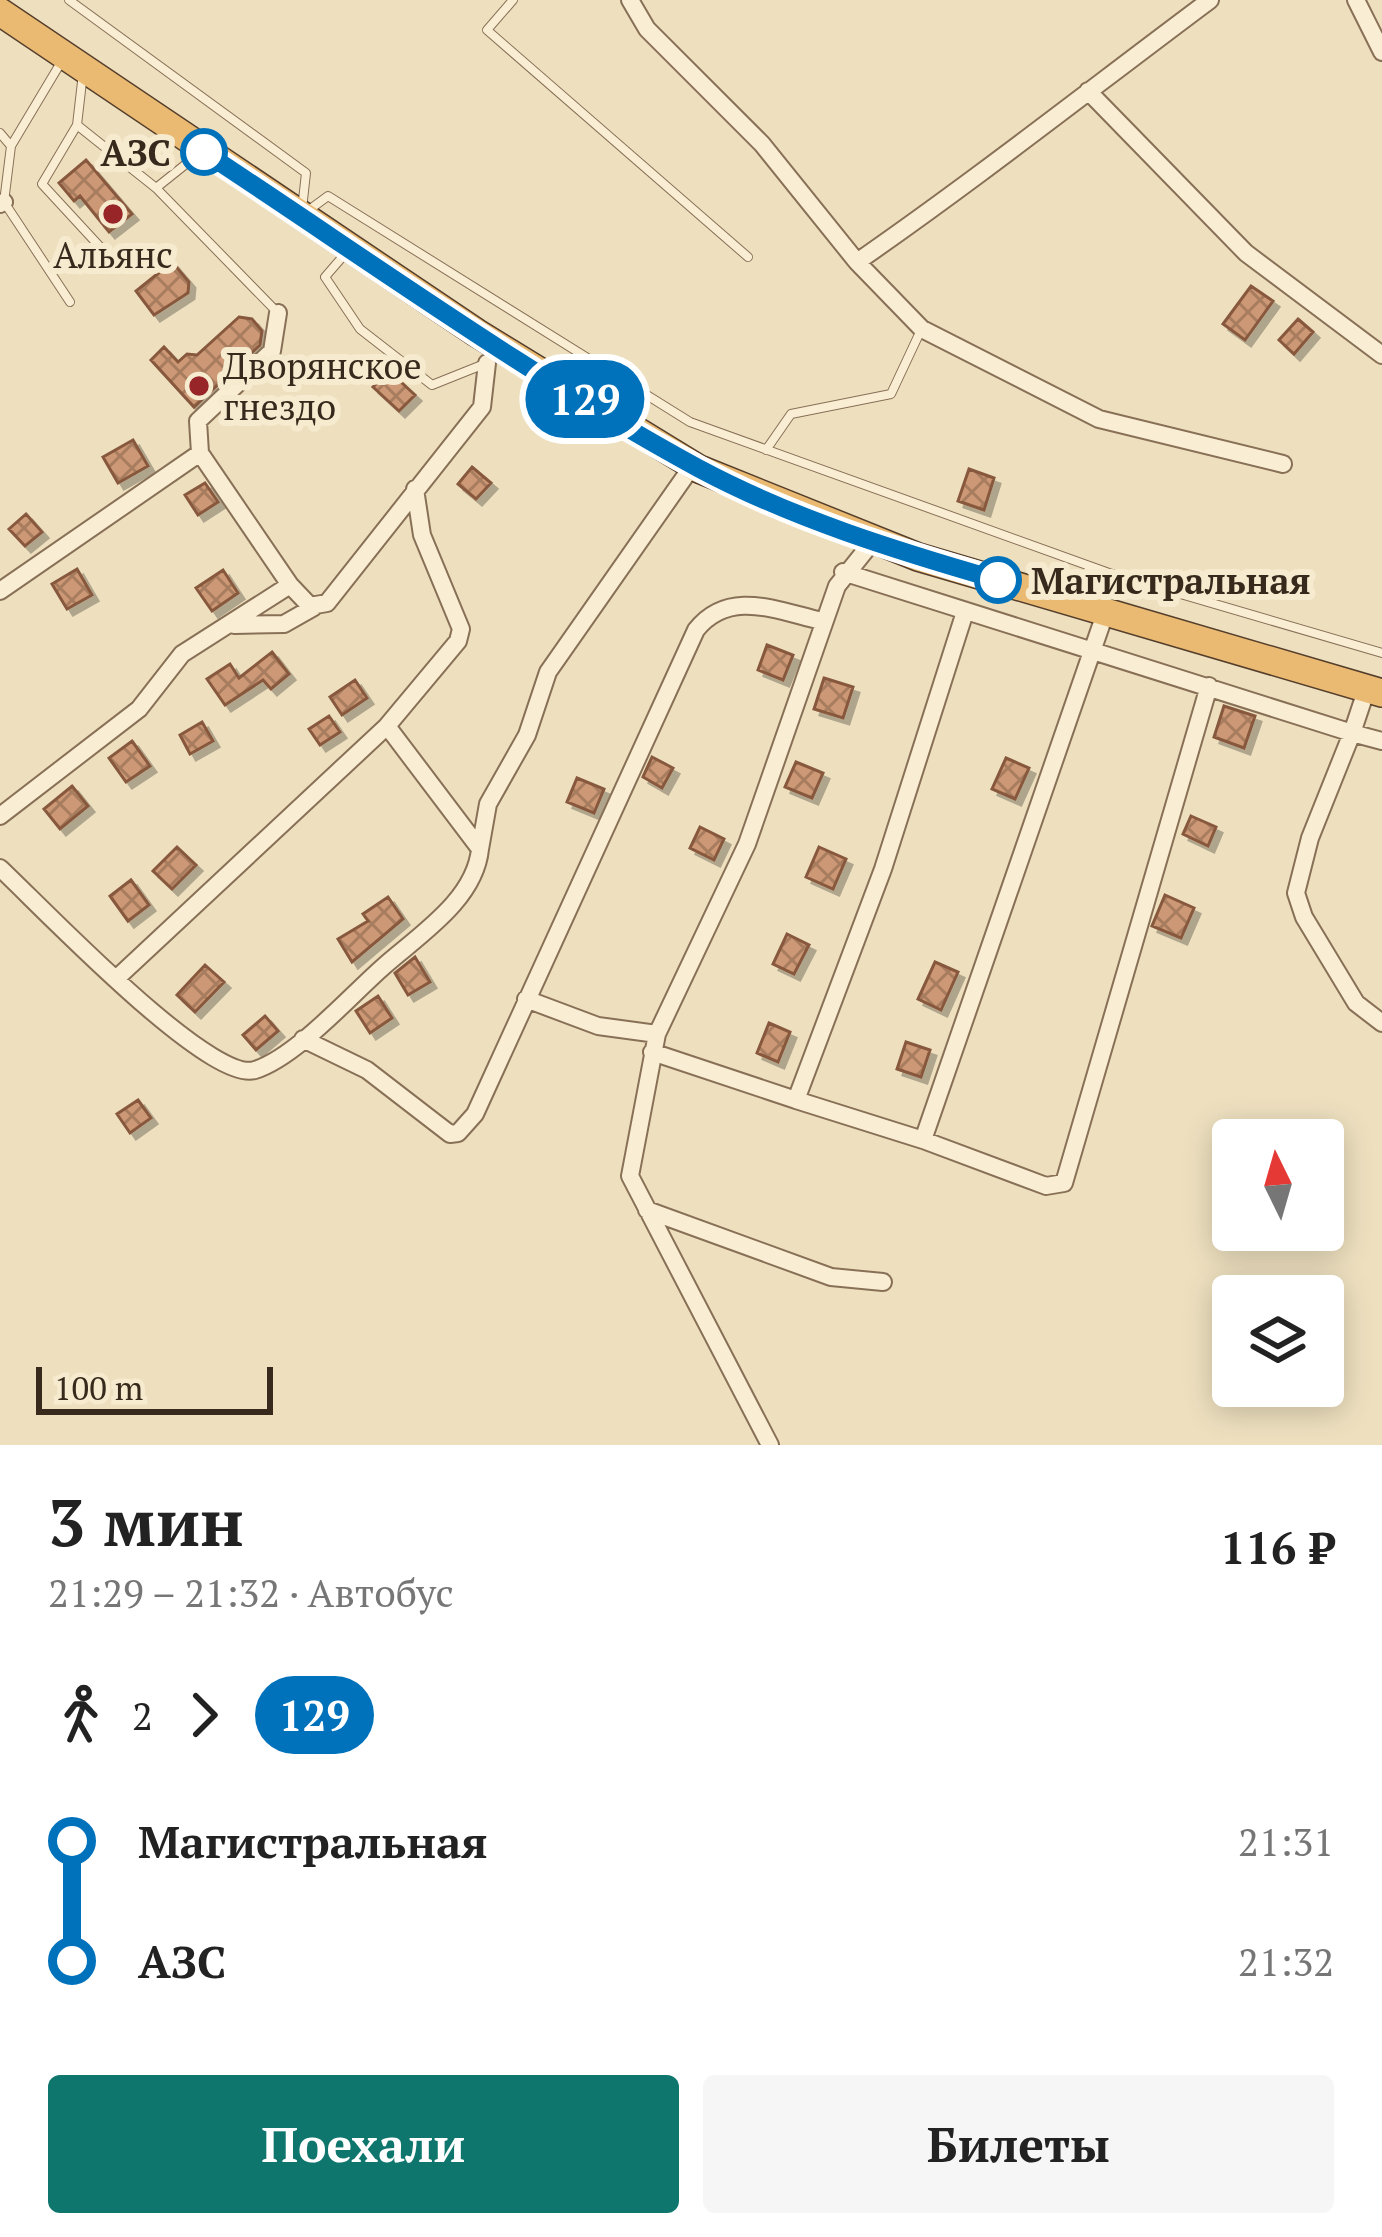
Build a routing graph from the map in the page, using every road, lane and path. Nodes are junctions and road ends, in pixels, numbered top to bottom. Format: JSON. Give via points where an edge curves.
{"nodes":[{"id":1,"x":69,"y":0,"type":"edge"},
{"id":2,"x":513,"y":0,"type":"edge"},
{"id":3,"x":630,"y":0,"type":"edge"},
{"id":4,"x":1210,"y":0,"type":"edge"},
{"id":5,"x":1356,"y":0,"type":"edge"},
{"id":6,"x":0,"y":11,"type":"edge"},
{"id":7,"x":1382,"y":52,"type":"edge"},
{"id":8,"x":74,"y":65,"type":"junction"},
{"id":9,"x":1088,"y":91,"type":"junction"},
{"id":10,"x":77,"y":125,"type":"junction"},
{"id":11,"x":0,"y":133,"type":"edge"},
{"id":12,"x":11,"y":146,"type":"junction"},
{"id":13,"x":202,"y":151,"type":"junction"},
{"id":14,"x":156,"y":188,"type":"junction"},
{"id":15,"x":2,"y":203,"type":"edge"},
{"id":16,"x":301,"y":216,"type":"junction"},
{"id":17,"x":102,"y":249,"type":"dead end"},
{"id":18,"x":350,"y":249,"type":"junction"},
{"id":19,"x":748,"y":257,"type":"dead end"},
{"id":20,"x":857,"y":262,"type":"junction"},
{"id":21,"x":70,"y":302,"type":"dead end"},
{"id":22,"x":278,"y":313,"type":"joint"},
{"id":23,"x":922,"y":329,"type":"junction"},
{"id":24,"x":1382,"y":355,"type":"edge"},
{"id":25,"x":498,"y":358,"type":"junction"},
{"id":26,"x":766,"y":450,"type":"junction"},
{"id":27,"x":200,"y":453,"type":"junction"},
{"id":28,"x":1283,"y":464,"type":"dead end"},
{"id":29,"x":693,"y":465,"type":"junction"},
{"id":30,"x":415,"y":489,"type":"junction"},
{"id":31,"x":873,"y":541,"type":"junction"},
{"id":32,"x":1090,"y":566,"type":"junction"},
{"id":33,"x":843,"y":572,"type":"junction"},
{"id":34,"x":290,"y":586,"type":"junction"},
{"id":35,"x":0,"y":591,"type":"edge"},
{"id":36,"x":1078,"y":603,"type":"junction"},
{"id":37,"x":314,"y":607,"type":"junction"},
{"id":38,"x":1106,"y":611,"type":"junction"},
{"id":39,"x":964,"y":615,"type":"junction"},
{"id":40,"x":822,"y":621,"type":"junction"},
{"id":41,"x":235,"y":626,"type":"junction"},
{"id":42,"x":1092,"y":653,"type":"junction"},
{"id":43,"x":1382,"y":653,"type":"edge"},
{"id":44,"x":1209,"y":686,"type":"junction"},
{"id":45,"x":1375,"y":690,"type":"edge"},
{"id":46,"x":387,"y":726,"type":"junction"},
{"id":47,"x":1352,"y":733,"type":"junction"},
{"id":48,"x":1382,"y":741,"type":"edge"},
{"id":49,"x":0,"y":816,"type":"edge"},
{"id":50,"x":480,"y":849,"type":"junction"},
{"id":51,"x":0,"y":868,"type":"edge"},
{"id":52,"x":118,"y":977,"type":"junction"},
{"id":53,"x":526,"y":999,"type":"junction"},
{"id":54,"x":1382,"y":1023,"type":"edge"},
{"id":55,"x":303,"y":1039,"type":"junction"},
{"id":56,"x":654,"y":1043,"type":"junction"},
{"id":57,"x":796,"y":1100,"type":"junction"},
{"id":58,"x":922,"y":1140,"type":"junction"},
{"id":59,"x":646,"y":1210,"type":"junction"},
{"id":60,"x":883,"y":1282,"type":"dead end"},
{"id":61,"x":770,"y":1445,"type":"edge"}],
"edges":[{"from":1,"to":16,"type":"lane","via":[[306,173]]},
{"from":2,"to":19,"type":"lane","via":[[487,30]]},
{"from":3,"to":20,"type":"street","via":[[647,29],[762,144]]},
{"from":4,"to":9,"type":"street"},
{"from":5,"to":7,"type":"street"},
{"from":6,"to":8,"type":"highway"},
{"from":8,"to":10,"type":"lane"},
{"from":8,"to":12,"type":"lane"},
{"from":8,"to":13,"type":"highway"},
{"from":9,"to":20,"type":"street"},
{"from":9,"to":24,"type":"street","via":[[1246,253]]},
{"from":10,"to":14,"type":"lane"},
{"from":10,"to":17,"type":"lane","via":[[42,184]]},
{"from":11,"to":12,"type":"lane"},
{"from":12,"to":15,"type":"lane"},
{"from":13,"to":14,"type":"lane"},
{"from":13,"to":16,"type":"highway"},
{"from":14,"to":22,"type":"lane"},
{"from":15,"to":21,"type":"lane"},
{"from":16,"to":18,"type":"highway"},
{"from":16,"to":26,"type":"lane","via":[[328,196],[690,422]]},
{"from":18,"to":25,"type":"highway"},
{"from":18,"to":25,"type":"lane","via":[[325,277],[360,329],[431,385]]},
{"from":20,"to":23,"type":"street"},
{"from":22,"to":27,"type":"street","via":[[272,351],[198,421]]},
{"from":23,"to":26,"type":"lane","via":[[891,394],[791,414]]},
{"from":23,"to":28,"type":"street","via":[[1099,419]]},
{"from":25,"to":29,"type":"highway"},
{"from":25,"to":30,"type":"street","via":[[482,407]]},
{"from":26,"to":32,"type":"lane"},
{"from":27,"to":34,"type":"street"},
{"from":27,"to":35,"type":"street"},
{"from":29,"to":31,"type":"highway"},
{"from":29,"to":50,"type":"street","via":[[548,672],[527,735],[488,804]]},
{"from":30,"to":37,"type":"street","via":[[327,603]]},
{"from":30,"to":46,"type":"street","via":[[422,535],[461,629]]},
{"from":31,"to":33,"type":"street"},
{"from":31,"to":36,"type":"highway"},
{"from":32,"to":36,"type":"lane"},
{"from":32,"to":43,"type":"lane"},
{"from":33,"to":39,"type":"street"},
{"from":33,"to":40,"type":"street"},
{"from":34,"to":37,"type":"street"},
{"from":34,"to":41,"type":"street"},
{"from":36,"to":38,"type":"highway"},
{"from":37,"to":41,"type":"street","via":[[284,624]]},
{"from":38,"to":42,"type":"street"},
{"from":38,"to":45,"type":"highway"},
{"from":39,"to":42,"type":"street"},
{"from":39,"to":57,"type":"street","via":[[883,869]]},
{"from":40,"to":53,"type":"street","via":[[743,603],[717,609],[696,630]]},
{"from":40,"to":56,"type":"street","via":[[747,844]]},
{"from":41,"to":49,"type":"street","via":[[182,654],[139,710]]},
{"from":42,"to":44,"type":"street"},
{"from":42,"to":58,"type":"street"},
{"from":44,"to":47,"type":"street"},
{"from":44,"to":58,"type":"street","via":[[1064,1183],[1046,1186]]},
{"from":45,"to":47,"type":"street"},
{"from":46,"to":50,"type":"street"},
{"from":46,"to":52,"type":"street"},
{"from":47,"to":48,"type":"street"},
{"from":47,"to":54,"type":"street","via":[[1296,893],[1357,1003]]},
{"from":50,"to":55,"type":"street","via":[[476,874],[456,901]]},
{"from":51,"to":52,"type":"street"},
{"from":52,"to":55,"type":"street","via":[[186,1044],[228,1068],[257,1070]]},
{"from":53,"to":55,"type":"street","via":[[475,1114],[450,1134],[367,1070]]},
{"from":53,"to":56,"type":"street"},
{"from":56,"to":57,"type":"street"},
{"from":56,"to":59,"type":"street","via":[[630,1176]]},
{"from":57,"to":58,"type":"street"},
{"from":59,"to":60,"type":"street","via":[[831,1277]]},
{"from":59,"to":61,"type":"street"}]}
